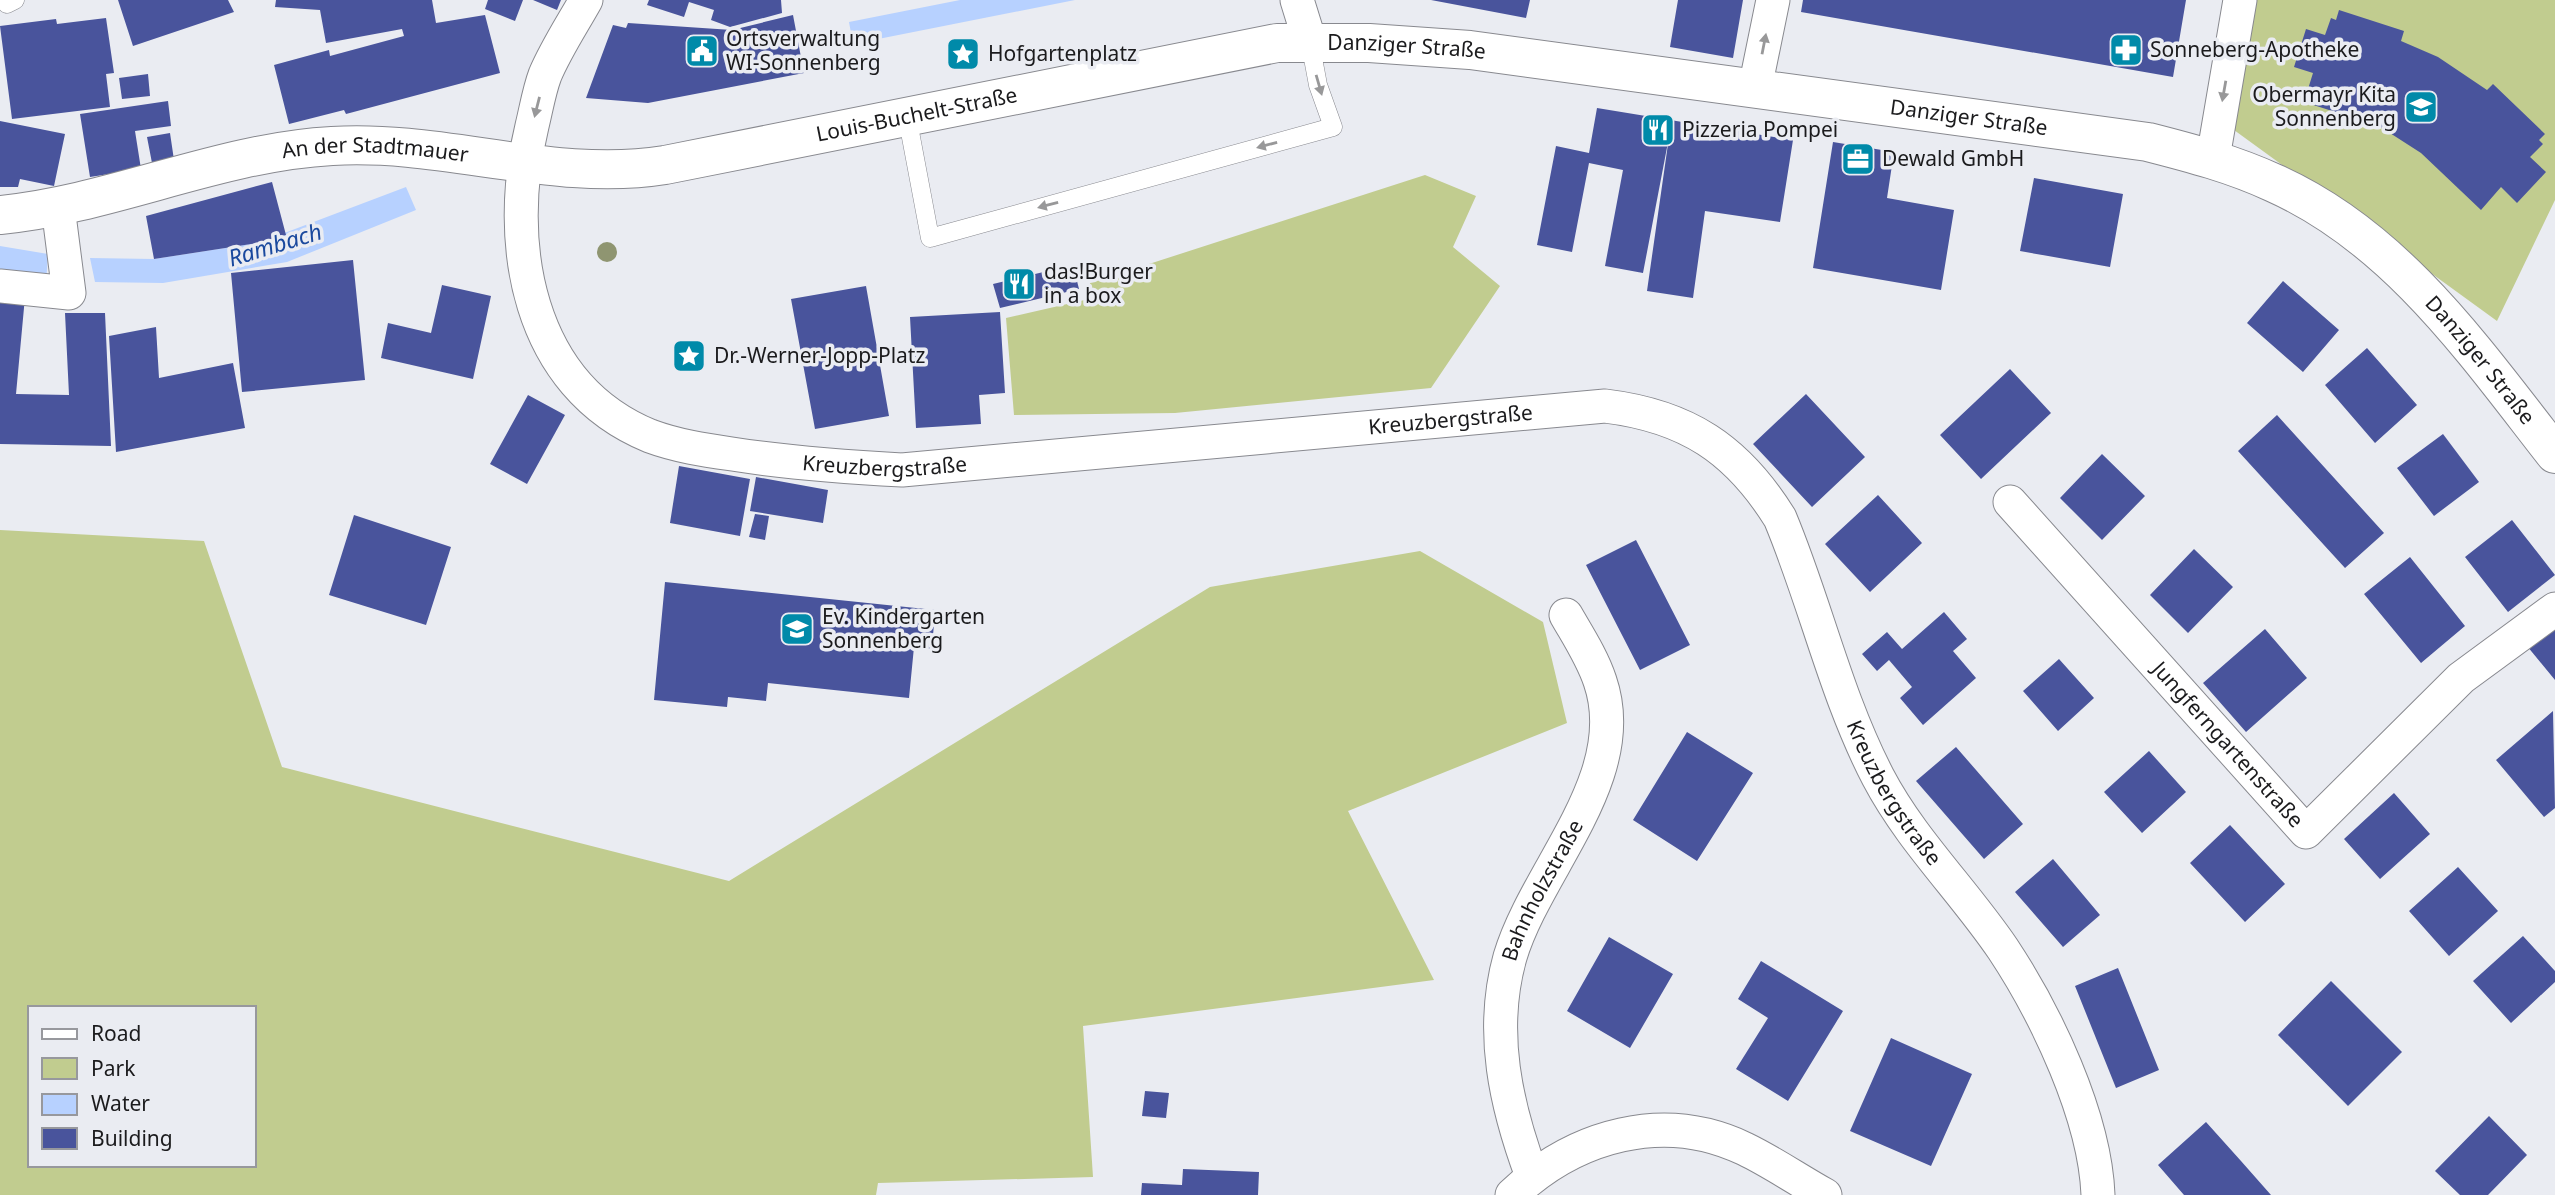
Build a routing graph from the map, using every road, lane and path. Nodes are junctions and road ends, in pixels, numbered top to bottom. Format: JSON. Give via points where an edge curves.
{"nodes":[{"id":1,"x":586,"y":0,"type":"edge"},
{"id":2,"x":1297,"y":0,"type":"edge"},
{"id":3,"x":1773,"y":0,"type":"edge"},
{"id":4,"x":2240,"y":0,"type":"edge"},
{"id":5,"x":1310,"y":42,"type":"junction"},
{"id":6,"x":1755,"y":88,"type":"junction"},
{"id":7,"x":907,"y":116,"type":"junction"},
{"id":8,"x":2213,"y":158,"type":"junction"},
{"id":9,"x":523,"y":163,"type":"junction"},
{"id":10,"x":58,"y":207,"type":"junction"},
{"id":11,"x":0,"y":215,"type":"edge"},
{"id":12,"x":0,"y":286,"type":"edge"},
{"id":13,"x":2555,"y":454,"type":"edge"},
{"id":14,"x":2010,"y":502,"type":"dead end"},
{"id":15,"x":2555,"y":609,"type":"edge"},
{"id":16,"x":1566,"y":615,"type":"dead end"},
{"id":17,"x":1522,"y":1186,"type":"edge"},
{"id":18,"x":1825,"y":1195,"type":"edge"},
{"id":19,"x":2098,"y":1195,"type":"edge"}],
"edges":[{"from":1,"to":9,"type":"street","one_way":true,"via":[[545,77]]},
{"from":2,"to":5,"type":"street","name":"Danziger Straße"},
{"from":6,"to":3,"type":"street","one_way":true},
{"from":4,"to":8,"type":"street","one_way":true},
{"from":5,"to":6,"type":"main road","name":"Danziger Straße","via":[[1470,50]]},
{"from":5,"to":7,"type":"main road","name":"Louis-Buchelt-Straße","via":[[1277,43]]},
{"from":5,"to":7,"type":"lane","one_way":true,"via":[[1318,85],[1333,127],[930,238]]},
{"from":6,"to":8,"type":"main road","name":"Danziger Straße","via":[[2148,142]]},
{"from":7,"to":9,"type":"main road","name":"Louis-Buchelt-Straße","via":[[642,169],[597,171]]},
{"from":8,"to":13,"type":"main road","name":"Danziger Straße","via":[[2276,183],[2356,231],[2452,323]]},
{"from":9,"to":10,"type":"main road","name":"An der Stadtmauer","via":[[381,146],[308,147]]},
{"from":9,"to":19,"type":"street","name":"Kreuzbergstraße","via":[[528,293],[554,352],[580,385],[619,419],[676,445],[796,464],[902,470],[1605,406],[1662,417],[1717,445],[1756,482],[1780,518],[1846,708],[1879,779],[1901,817],[2003,949],[2033,1001],[2080,1110],[2091,1143]]},
{"from":10,"to":11,"type":"main road","name":"An der Stadtmauer"},
{"from":10,"to":12,"type":"street","via":[[69,293]]},
{"from":14,"to":15,"type":"street","name":"Jungferngartenstraße","via":[[2306,832],[2461,678]]},
{"from":16,"to":17,"type":"street","name":"Bahnholzstraße","via":[[1601,682],[1605,754],[1510,957],[1502,1001],[1501,1056]]},
{"from":17,"to":18,"type":"street","name":"Bahnholzstraße","via":[[1558,1157],[1587,1143],[1651,1130],[1715,1137]]}]}
